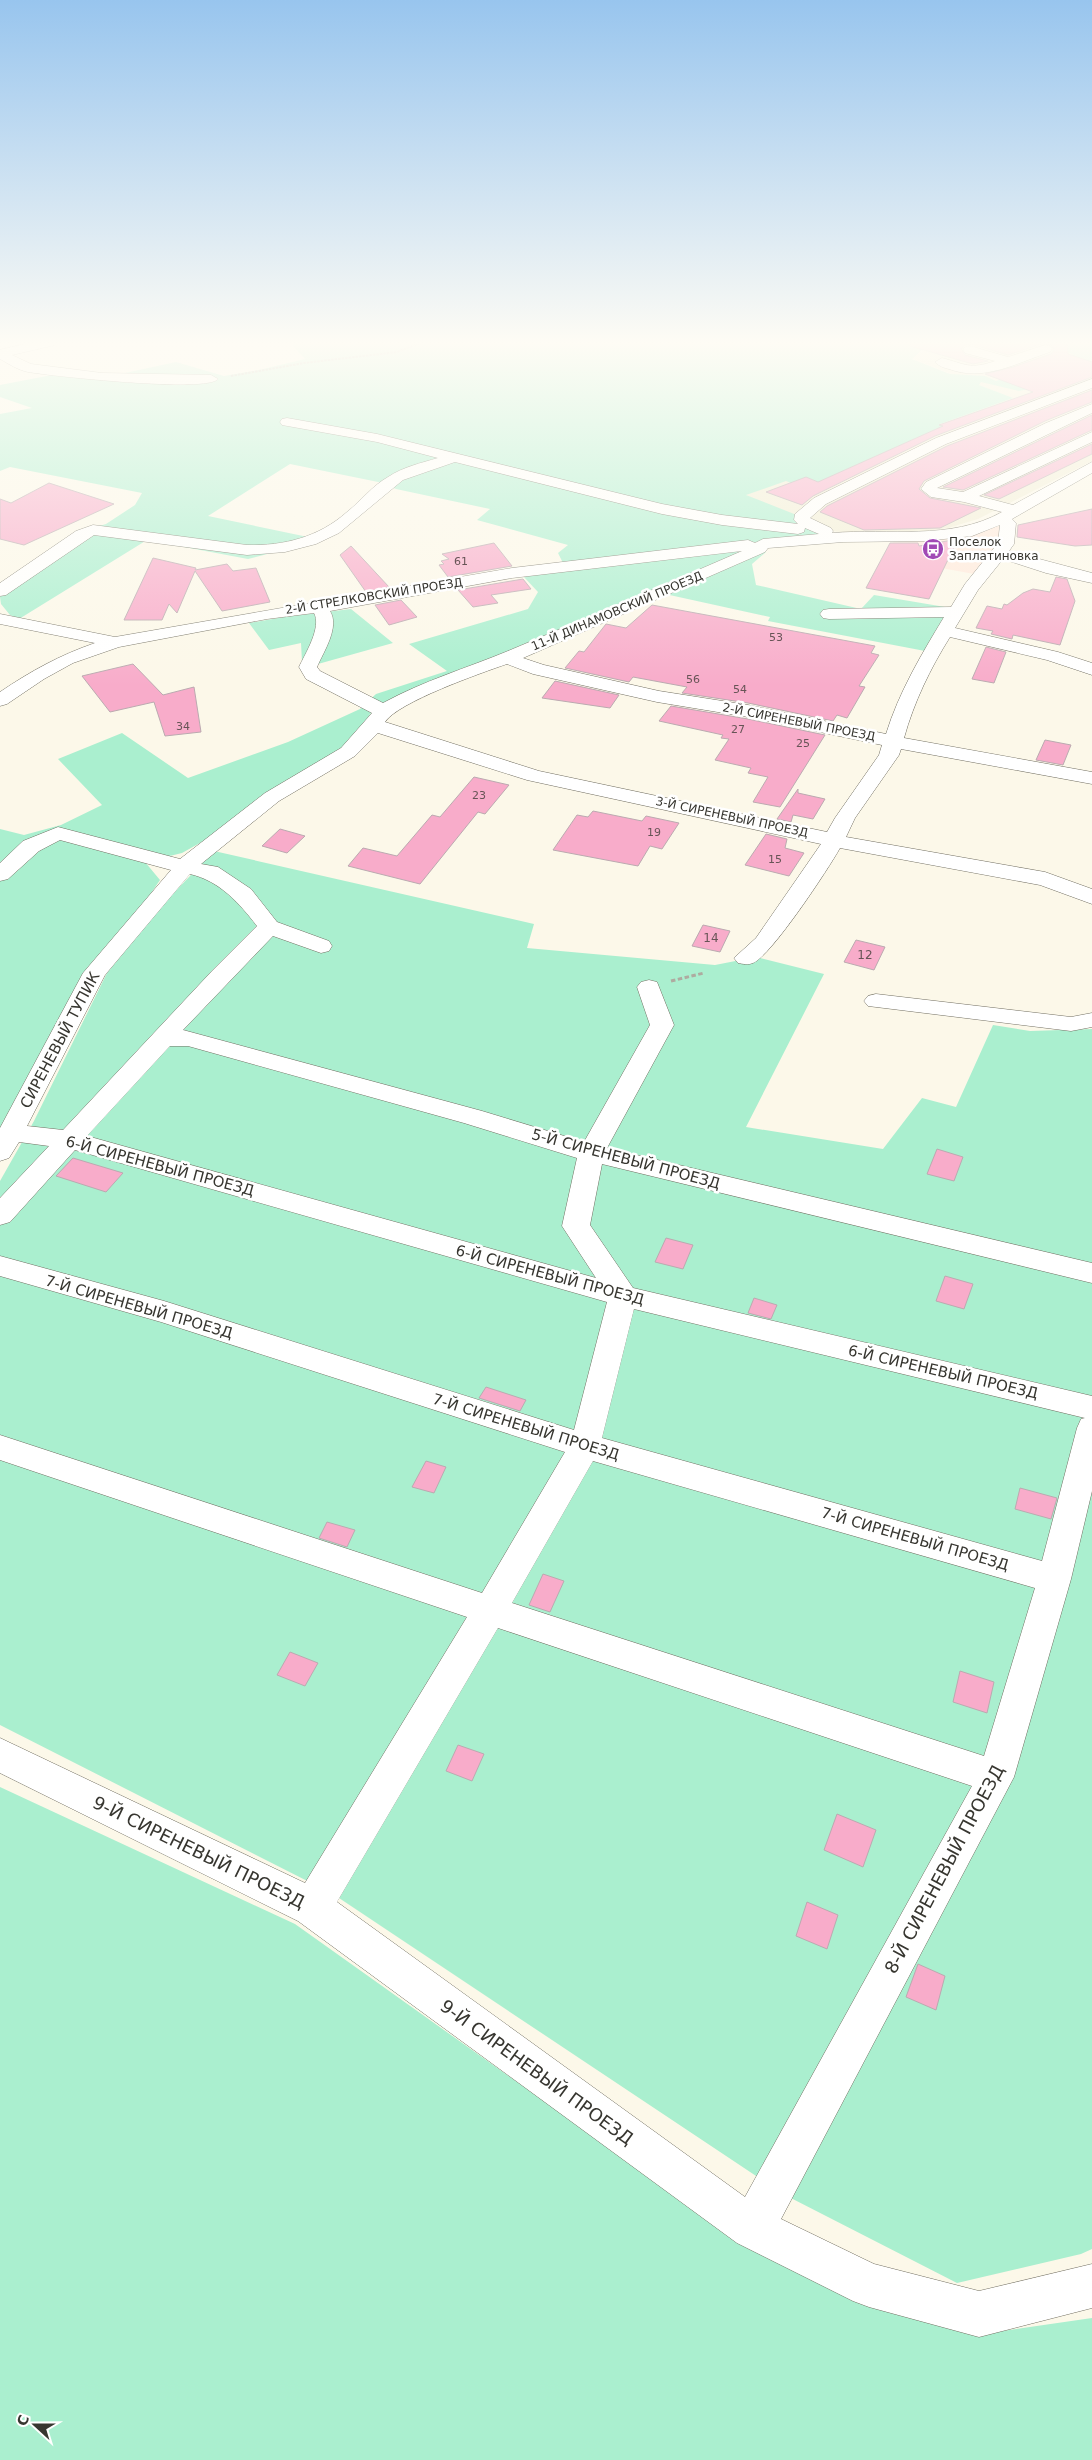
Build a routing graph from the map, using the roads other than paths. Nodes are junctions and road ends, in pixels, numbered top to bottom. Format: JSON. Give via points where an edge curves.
{"nodes":[{"id":1,"x":448,"y":457,"type":"edge"},
{"id":2,"x":909,"y":457,"type":"edge"},
{"id":3,"x":994,"y":457,"type":"edge"},
{"id":4,"x":1049,"y":457,"type":"edge"},
{"id":5,"x":452,"y":458,"type":"junction"},
{"id":6,"x":1092,"y":467,"type":"edge"},
{"id":7,"x":966,"y":497,"type":"junction"},
{"id":8,"x":1007,"y":514,"type":"junction"},
{"id":9,"x":825,"y":530,"type":"junction"},
{"id":10,"x":843,"y":537,"type":"junction"},
{"id":11,"x":763,"y":544,"type":"junction"},
{"id":12,"x":1000,"y":553,"type":"junction"},
{"id":13,"x":1092,"y":578,"type":"edge"},
{"id":14,"x":0,"y":591,"type":"edge"},
{"id":15,"x":319,"y":608,"type":"junction"},
{"id":16,"x":956,"y":612,"type":"junction"},
{"id":17,"x":829,"y":614,"type":"dead end"},
{"id":18,"x":1,"y":617,"type":"edge"},
{"id":19,"x":945,"y":631,"type":"junction"},
{"id":20,"x":115,"y":642,"type":"junction"},
{"id":21,"x":507,"y":658,"type":"junction"},
{"id":22,"x":1092,"y":669,"type":"edge"},
{"id":23,"x":0,"y":700,"type":"edge"},
{"id":24,"x":378,"y":718,"type":"junction"},
{"id":25,"x":894,"y":741,"type":"junction"},
{"id":26,"x":1092,"y":778,"type":"edge"},
{"id":27,"x":834,"y":839,"type":"junction"},
{"id":28,"x":186,"y":865,"type":"junction"},
{"id":29,"x":0,"y":874,"type":"edge"},
{"id":30,"x":1092,"y":897,"type":"edge"},
{"id":31,"x":269,"y":927,"type":"junction"},
{"id":32,"x":321,"y":946,"type":"dead end"},
{"id":33,"x":746,"y":958,"type":"dead end"},
{"id":34,"x":649,"y":987,"type":"road end"},
{"id":35,"x":876,"y":1001,"type":"dead end"},
{"id":36,"x":1092,"y":1020,"type":"edge"},
{"id":37,"x":163,"y":1038,"type":"junction"},
{"id":38,"x":70,"y":1140,"type":"junction"},
{"id":39,"x":6,"y":1142,"type":"edge"},
{"id":40,"x":590,"y":1153,"type":"junction"},
{"id":41,"x":0,"y":1215,"type":"edge"},
{"id":42,"x":0,"y":1266,"type":"edge"},
{"id":43,"x":1092,"y":1273,"type":"edge"},
{"id":44,"x":623,"y":1296,"type":"junction"},
{"id":45,"x":1092,"y":1408,"type":"edge"},
{"id":46,"x":1092,"y":1428,"type":"edge"},
{"id":47,"x":585,"y":1446,"type":"junction"},
{"id":48,"x":0,"y":1447,"type":"edge"},
{"id":49,"x":1054,"y":1579,"type":"junction"},
{"id":50,"x":490,"y":1610,"type":"junction"},
{"id":51,"x":0,"y":1755,"type":"edge"},
{"id":52,"x":996,"y":1776,"type":"junction"},
{"id":53,"x":312,"y":1906,"type":"junction"},
{"id":54,"x":752,"y":2228,"type":"junction"},
{"id":55,"x":1092,"y":2286,"type":"edge"}],
"edges":[{"from":1,"to":5,"type":"street"},
{"from":2,"to":9,"type":"street","via":[[820,501],[802,514],[802,520]]},
{"from":3,"to":7,"type":"street","via":[[929,489],[936,494]]},
{"from":4,"to":7,"type":"street"},
{"from":5,"to":9,"type":"street","via":[[477,461],[662,509],[760,525]]},
{"from":5,"to":14,"type":"street","via":[[402,475],[344,522],[304,544],[270,551],[247,550],[93,530],[82,534]]},
{"from":6,"to":8,"type":"street"},
{"from":7,"to":8,"type":"street"},
{"from":8,"to":10,"type":"street","name":"11-Й ДИНАМОВСКИЙ ПРОЕЗД","via":[[972,531],[967,544],[958,546],[930,541],[925,536]]},
{"from":8,"to":12,"type":"street","via":[[1009,530]]},
{"from":9,"to":10,"type":"street"},
{"from":10,"to":11,"type":"street","name":"11-Й ДИНАМОВСКИЙ ПРОЕЗД"},
{"from":11,"to":15,"type":"street","name":"2-Й СТРЕЛКОВСКИЙ ПРОЕЗД","via":[[512,573]]},
{"from":11,"to":21,"type":"street","name":"11-Й ДИНАМОВСКИЙ ПРОЕЗД","via":[[759,550]]},
{"from":12,"to":13,"type":"street"},
{"from":12,"to":16,"type":"street","via":[[983,571]]},
{"from":15,"to":20,"type":"street","name":"2-Й СТРЕЛКОВСКИЙ ПРОЕЗД","via":[[267,614]]},
{"from":15,"to":24,"type":"street","name":"3-Й СИРЕНЕВЫЙ ПРОЕЗД","via":[[325,617],[324,630],[308,667],[313,675]]},
{"from":16,"to":17,"type":"street"},
{"from":16,"to":19,"type":"street"},
{"from":18,"to":20,"type":"street"},
{"from":19,"to":22,"type":"street","via":[[1052,656]]},
{"from":19,"to":25,"type":"street","via":[[923,666],[901,715]]},
{"from":20,"to":23,"type":"street","name":"2-Й СТРЕЛКОВСКИЙ ПРОЕЗД","via":[[67,659],[36,675]]},
{"from":21,"to":24,"type":"street","name":"11-Й ДИНАМОВСКИЙ ПРОЕЗД","via":[[401,701]]},
{"from":21,"to":25,"type":"street","name":"2-Й СИРЕНЕВЫЙ ПРОЕЗД","via":[[539,670],[657,696]]},
{"from":24,"to":27,"type":"street","name":"3-Й СИРЕНЕВЫЙ ПРОЕЗД","via":[[534,776]]},
{"from":24,"to":28,"type":"street","name":"11-Й ДИНАМОВСКИЙ ПРОЕЗД","via":[[348,752],[272,797]]},
{"from":25,"to":26,"type":"street","name":"2-Й СИРЕНЕВЫЙ ПРОЕЗД"},
{"from":25,"to":27,"type":"street","via":[[889,755]]},
{"from":27,"to":30,"type":"street","name":"3-Й СИРЕНЕВЫЙ ПРОЕЗД","via":[[1045,878]]},
{"from":27,"to":33,"type":"street","via":[[764,943]]},
{"from":28,"to":29,"type":"street","via":[[58,833],[30,846]]},
{"from":28,"to":31,"type":"street","via":[[210,872],[242,894]]},
{"from":28,"to":39,"type":"street","name":"СИРЕНЕВЫЙ ТУПИК","via":[[95,973]]},
{"from":31,"to":32,"type":"street"},
{"from":31,"to":37,"type":"street"},
{"from":34,"to":40,"type":"street","via":[[662,1025]]},
{"from":35,"to":36,"type":"street","via":[[1071,1024]]},
{"from":37,"to":38,"type":"street"},
{"from":37,"to":40,"type":"street","name":"5-Й СИРЕНЕВЫЙ ПРОЕЗД","via":[[189,1038]]},
{"from":38,"to":39,"type":"street","name":"6-Й СИРЕНЕВЫЙ ПРОЕЗД"},
{"from":38,"to":41,"type":"street"},
{"from":38,"to":44,"type":"street","name":"6-Й СИРЕНЕВЫЙ ПРОЕЗД"},
{"from":40,"to":43,"type":"street","name":"5-Й СИРЕНЕВЫЙ ПРОЕЗД"},
{"from":40,"to":44,"type":"street","via":[[576,1226]]},
{"from":42,"to":47,"type":"street","name":"7-Й СИРЕНЕВЫЙ ПРОЕЗД","via":[[164,1312]]},
{"from":44,"to":45,"type":"street","name":"6-Й СИРЕНЕВЫЙ ПРОЕЗД"},
{"from":44,"to":47,"type":"street"},
{"from":46,"to":49,"type":"street","name":"8-Й СИРЕНЕВЫЙ ПРОЕЗД"},
{"from":47,"to":49,"type":"street","name":"7-Й СИРЕНЕВЫЙ ПРОЕЗД"},
{"from":47,"to":50,"type":"street"},
{"from":48,"to":50,"type":"street"},
{"from":49,"to":52,"type":"street","name":"8-Й СИРЕНЕВЫЙ ПРОЕЗД"},
{"from":50,"to":52,"type":"street"},
{"from":50,"to":53,"type":"street"},
{"from":51,"to":53,"type":"street","name":"9-Й СИРЕНЕВЫЙ ПРОЕЗД"},
{"from":52,"to":54,"type":"street","name":"8-Й СИРЕНЕВЫЙ ПРОЕЗД"},
{"from":53,"to":54,"type":"street","name":"9-Й СИРЕНЕВЫЙ ПРОЕЗД"},
{"from":54,"to":55,"type":"street","name":"9-Й СИРЕНЕВЫЙ ПРОЕЗД","via":[[869,2285],[979,2314]]}]}
